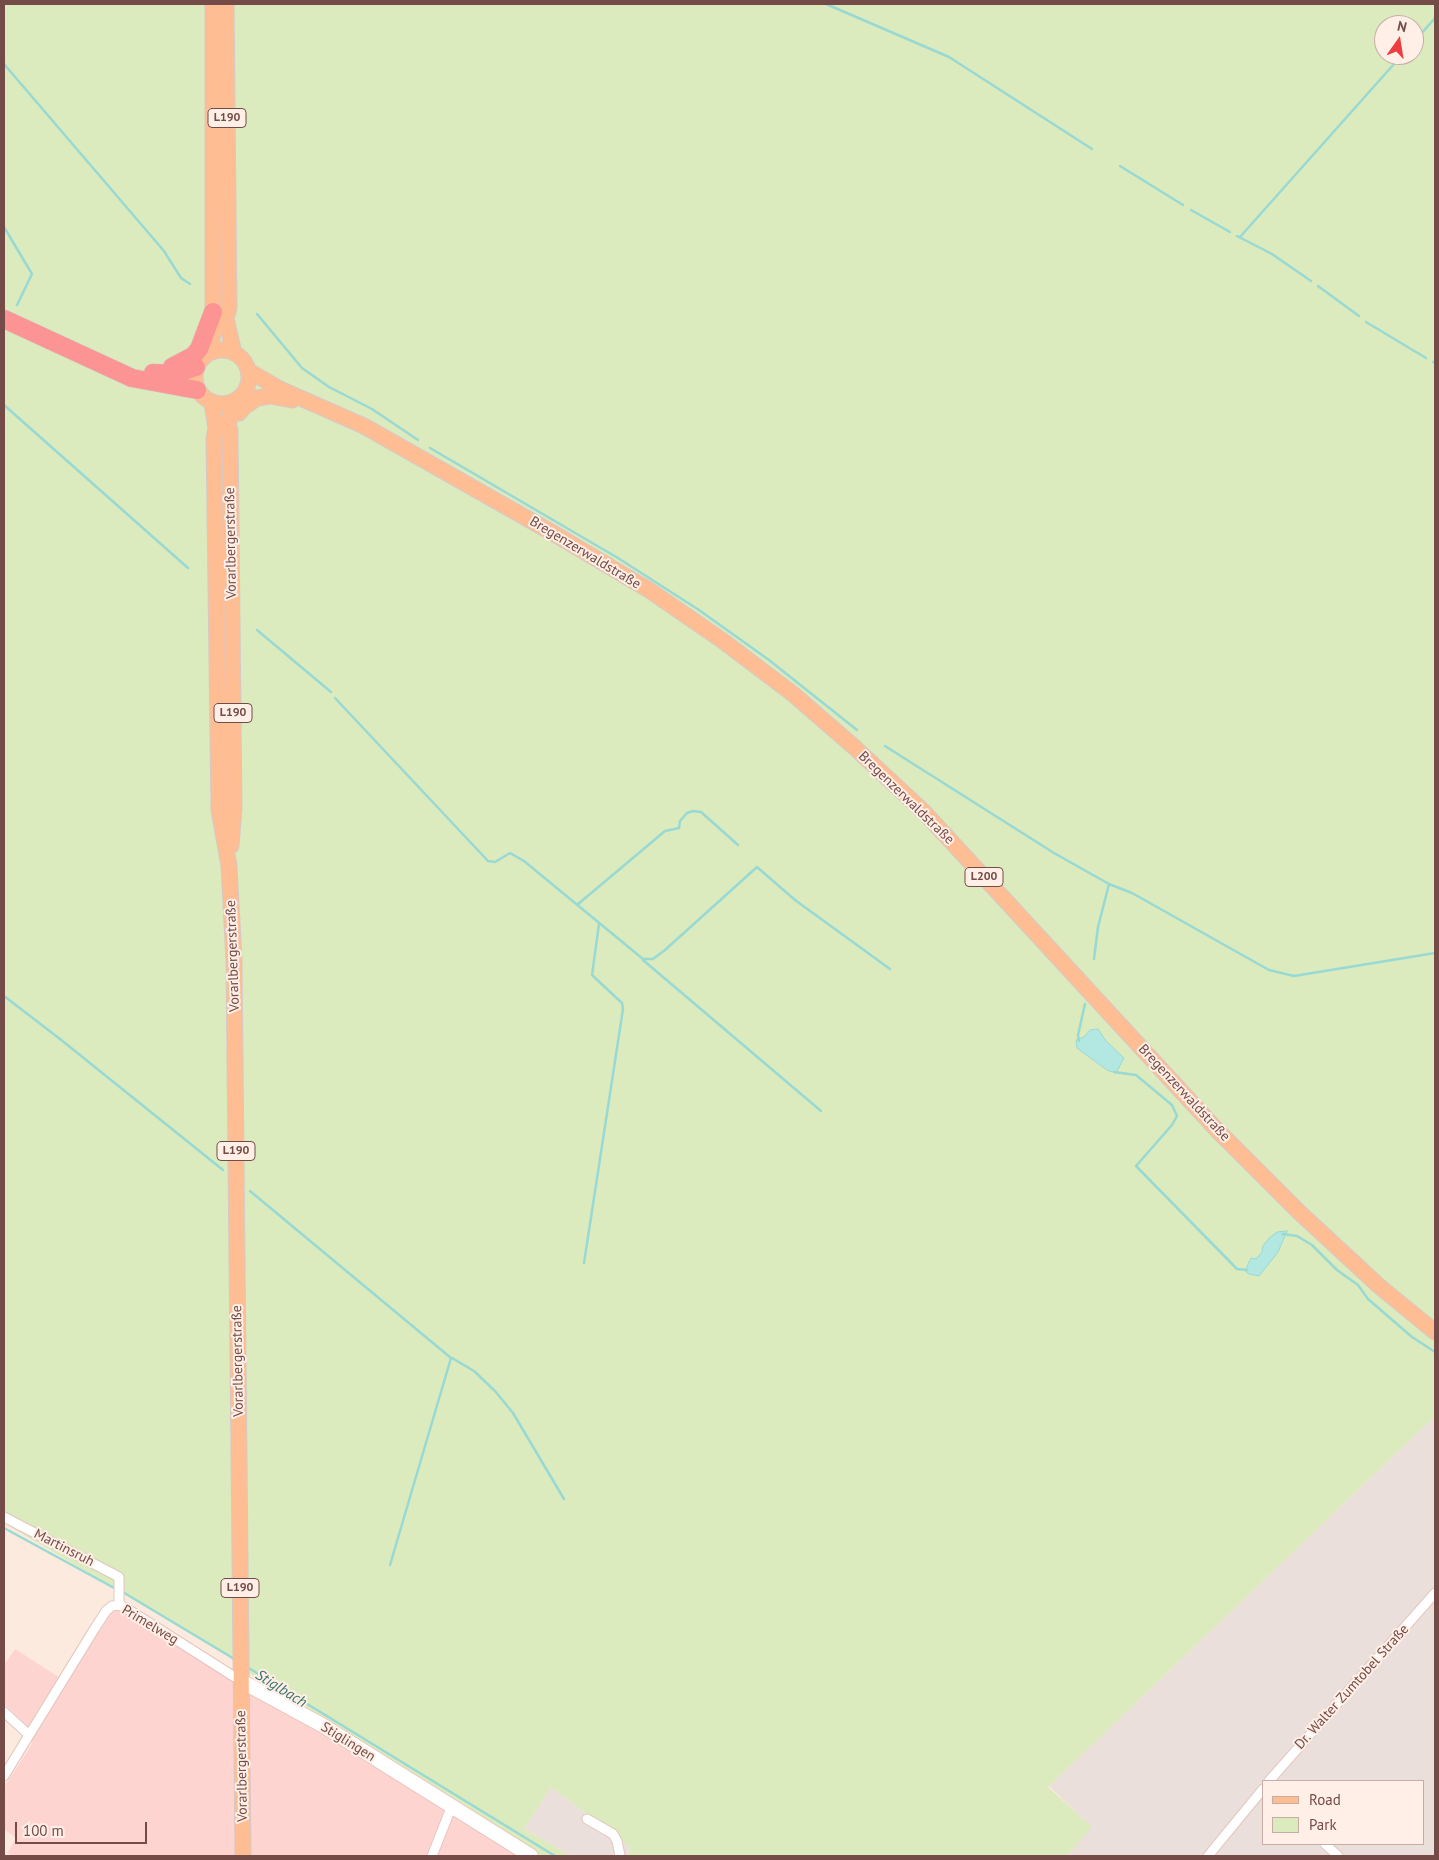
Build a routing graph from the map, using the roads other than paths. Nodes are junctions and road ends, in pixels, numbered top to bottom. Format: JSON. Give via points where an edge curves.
{"nodes":[{"id":1,"x":213,"y":4,"type":"edge"},
{"id":2,"x":226,"y":4,"type":"edge"},
{"id":3,"x":213,"y":216,"type":"junction"},
{"id":4,"x":228,"y":256,"type":"junction"},
{"id":5,"x":4,"y":310,"type":"edge"},
{"id":6,"x":221,"y":310,"type":"junction"},
{"id":7,"x":4,"y":319,"type":"edge"},
{"id":8,"x":210,"y":352,"type":"junction"},
{"id":9,"x":234,"y":353,"type":"junction"},
{"id":10,"x":196,"y":368,"type":"junction"},
{"id":11,"x":249,"y":371,"type":"junction"},
{"id":12,"x":146,"y":372,"type":"junction"},
{"id":13,"x":164,"y":385,"type":"junction"},
{"id":14,"x":280,"y":389,"type":"junction"},
{"id":15,"x":197,"y":390,"type":"junction"},
{"id":16,"x":239,"y":398,"type":"junction"},
{"id":17,"x":309,"y":400,"type":"junction"},
{"id":18,"x":212,"y":403,"type":"junction"},
{"id":19,"x":230,"y":430,"type":"junction"},
{"id":20,"x":214,"y":437,"type":"junction"},
{"id":21,"x":229,"y":866,"type":"junction"},
{"id":22,"x":1435,"y":1332,"type":"edge"},
{"id":23,"x":4,"y":1517,"type":"edge"},
{"id":24,"x":1435,"y":1594,"type":"edge"},
{"id":25,"x":119,"y":1601,"type":"junction"},
{"id":26,"x":241,"y":1678,"type":"junction"},
{"id":27,"x":4,"y":1712,"type":"edge"},
{"id":28,"x":28,"y":1734,"type":"junction"},
{"id":29,"x":4,"y":1776,"type":"edge"},
{"id":30,"x":1270,"y":1780,"type":"edge"},
{"id":31,"x":1262,"y":1789,"type":"edge"},
{"id":32,"x":451,"y":1808,"type":"junction"},
{"id":33,"x":587,"y":1818,"type":"dead end"},
{"id":34,"x":1326,"y":1845,"type":"edge"},
{"id":35,"x":243,"y":1856,"type":"edge"},
{"id":36,"x":432,"y":1856,"type":"edge"},
{"id":37,"x":530,"y":1856,"type":"edge"},
{"id":38,"x":620,"y":1856,"type":"edge"},
{"id":39,"x":1208,"y":1856,"type":"edge"},
{"id":40,"x":1338,"y":1856,"type":"edge"}],
"edges":[{"from":1,"to":3,"type":"main road","number":"L190"},
{"from":2,"to":4,"type":"main road","number":"L190"},
{"from":3,"to":4,"type":"main road","number":"L190","via":[[220,222],[220,246]]},
{"from":3,"to":6,"type":"main road","number":"L190"},
{"from":4,"to":6,"type":"main road","number":"L190"},
{"from":5,"to":12,"type":"highway","via":[[104,357]]},
{"from":6,"to":8,"type":"main road","number":"L190","via":[[215,321]]},
{"from":6,"to":9,"type":"main road","number":"L190"},
{"from":6,"to":12,"type":"highway","via":[[193,356],[169,368]]},
{"from":6,"to":17,"type":"main road","via":[[257,366],[302,391]]},
{"from":7,"to":13,"type":"highway","via":[[132,378]]},
{"from":8,"to":9,"type":"main road"},
{"from":8,"to":10,"type":"main road"},
{"from":9,"to":11,"type":"main road","number":"L190","via":[[246,363]]},
{"from":10,"to":12,"type":"highway","via":[[174,374]]},
{"from":10,"to":15,"type":"main road"},
{"from":11,"to":14,"type":"main road","name":"Bregenzerwaldstraße","number":"L200"},
{"from":11,"to":16,"type":"main road","name":"Vorarlbergerstraße","number":"L190","via":[[249,383]]},
{"from":13,"to":15,"type":"highway"},
{"from":13,"to":20,"type":"main road","via":[[197,403]]},
{"from":14,"to":16,"type":"main road","name":"Bregenzerwaldstraße","number":"L200","via":[[257,388]]},
{"from":14,"to":17,"type":"main road","name":"Bregenzerwaldstraße","number":"L200"},
{"from":15,"to":18,"type":"main road"},
{"from":16,"to":18,"type":"main road","via":[[222,405]]},
{"from":16,"to":19,"type":"main road","name":"Vorarlbergerstraße","number":"L190","via":[[228,418]]},
{"from":17,"to":19,"type":"main road","via":[[258,398],[244,406]]},
{"from":17,"to":22,"type":"main road","name":"Bregenzerwaldstraße","number":"L200","via":[[364,426],[649,590],[793,694],[924,812],[1216,1129],[1298,1211],[1379,1286]]},
{"from":18,"to":20,"type":"main road","name":"Vorarlbergerstraße","number":"L190","via":[[216,425]]},
{"from":19,"to":21,"type":"main road","name":"Vorarlbergerstraße","number":"L190","via":[[234,808]]},
{"from":20,"to":21,"type":"main road","name":"Vorarlbergerstraße","number":"L190","via":[[219,810]]},
{"from":21,"to":26,"type":"main road","name":"Vorarlbergerstraße","number":"L190","via":[[235,1030]]},
{"from":23,"to":25,"type":"street","name":"Martinsruh","via":[[119,1577]]},
{"from":24,"to":30,"type":"street","name":"Dr. Walter Zumtobel Straße"},
{"from":25,"to":26,"type":"street","name":"Primelweg"},
{"from":25,"to":28,"type":"street","name":"Primelweg","via":[[106,1611]]},
{"from":26,"to":32,"type":"main road","name":"Stiglingen","via":[[322,1725]]},
{"from":26,"to":35,"type":"main road","name":"Vorarlbergerstraße","number":"L190"},
{"from":27,"to":28,"type":"street"},
{"from":28,"to":29,"type":"street","name":"Primelweg"},
{"from":31,"to":39,"type":"street"},
{"from":32,"to":36,"type":"street"},
{"from":32,"to":37,"type":"main road","name":"Stiglingen"},
{"from":33,"to":38,"type":"street","via":[[613,1834]]},
{"from":34,"to":40,"type":"street"}]}
